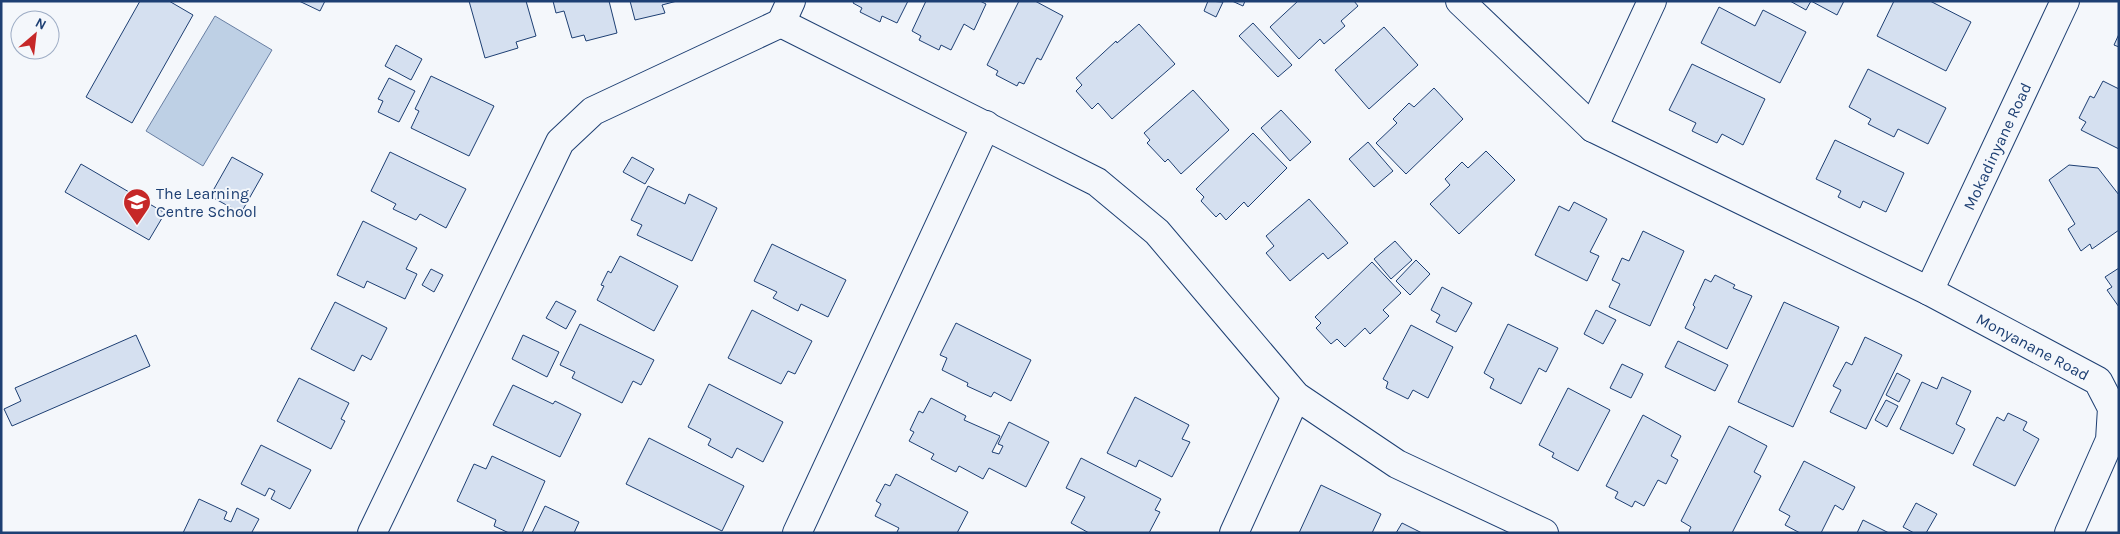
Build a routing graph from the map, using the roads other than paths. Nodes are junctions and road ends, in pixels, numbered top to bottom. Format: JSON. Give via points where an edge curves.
{"nodes":[{"id":1,"x":1460,"y":1,"type":"edge"},
{"id":2,"x":1652,"y":1,"type":"edge"},
{"id":3,"x":2065,"y":1,"type":"edge"},
{"id":4,"x":786,"y":12,"type":"edge"},
{"id":5,"x":986,"y":125,"type":"junction"},
{"id":6,"x":1593,"y":128,"type":"junction"},
{"id":7,"x":1929,"y":290,"type":"junction"},
{"id":8,"x":1296,"y":396,"type":"junction"},
{"id":9,"x":372,"y":533,"type":"edge"},
{"id":10,"x":797,"y":533,"type":"edge"},
{"id":11,"x":1234,"y":533,"type":"edge"},
{"id":12,"x":1544,"y":533,"type":"edge"},
{"id":13,"x":2069,"y":533,"type":"edge"}],
"edges":[{"from":1,"to":6,"type":"street","name":"Monyanane Road"},
{"from":2,"to":6,"type":"street"},
{"from":3,"to":7,"type":"street","name":"Mokadinyane Road"},
{"from":4,"to":5,"type":"street"},
{"from":4,"to":9,"type":"street","via":[[593,112],[560,142]]},
{"from":5,"to":8,"type":"street","via":[[1097,182],[1157,232]]},
{"from":5,"to":10,"type":"street"},
{"from":6,"to":7,"type":"street","name":"Monyanane Road"},
{"from":7,"to":13,"type":"street","name":"Monyanane Road","via":[[2098,381],[2112,408],[2110,440]]},
{"from":8,"to":11,"type":"street"},
{"from":8,"to":12,"type":"street","via":[[1397,464]]}]}
